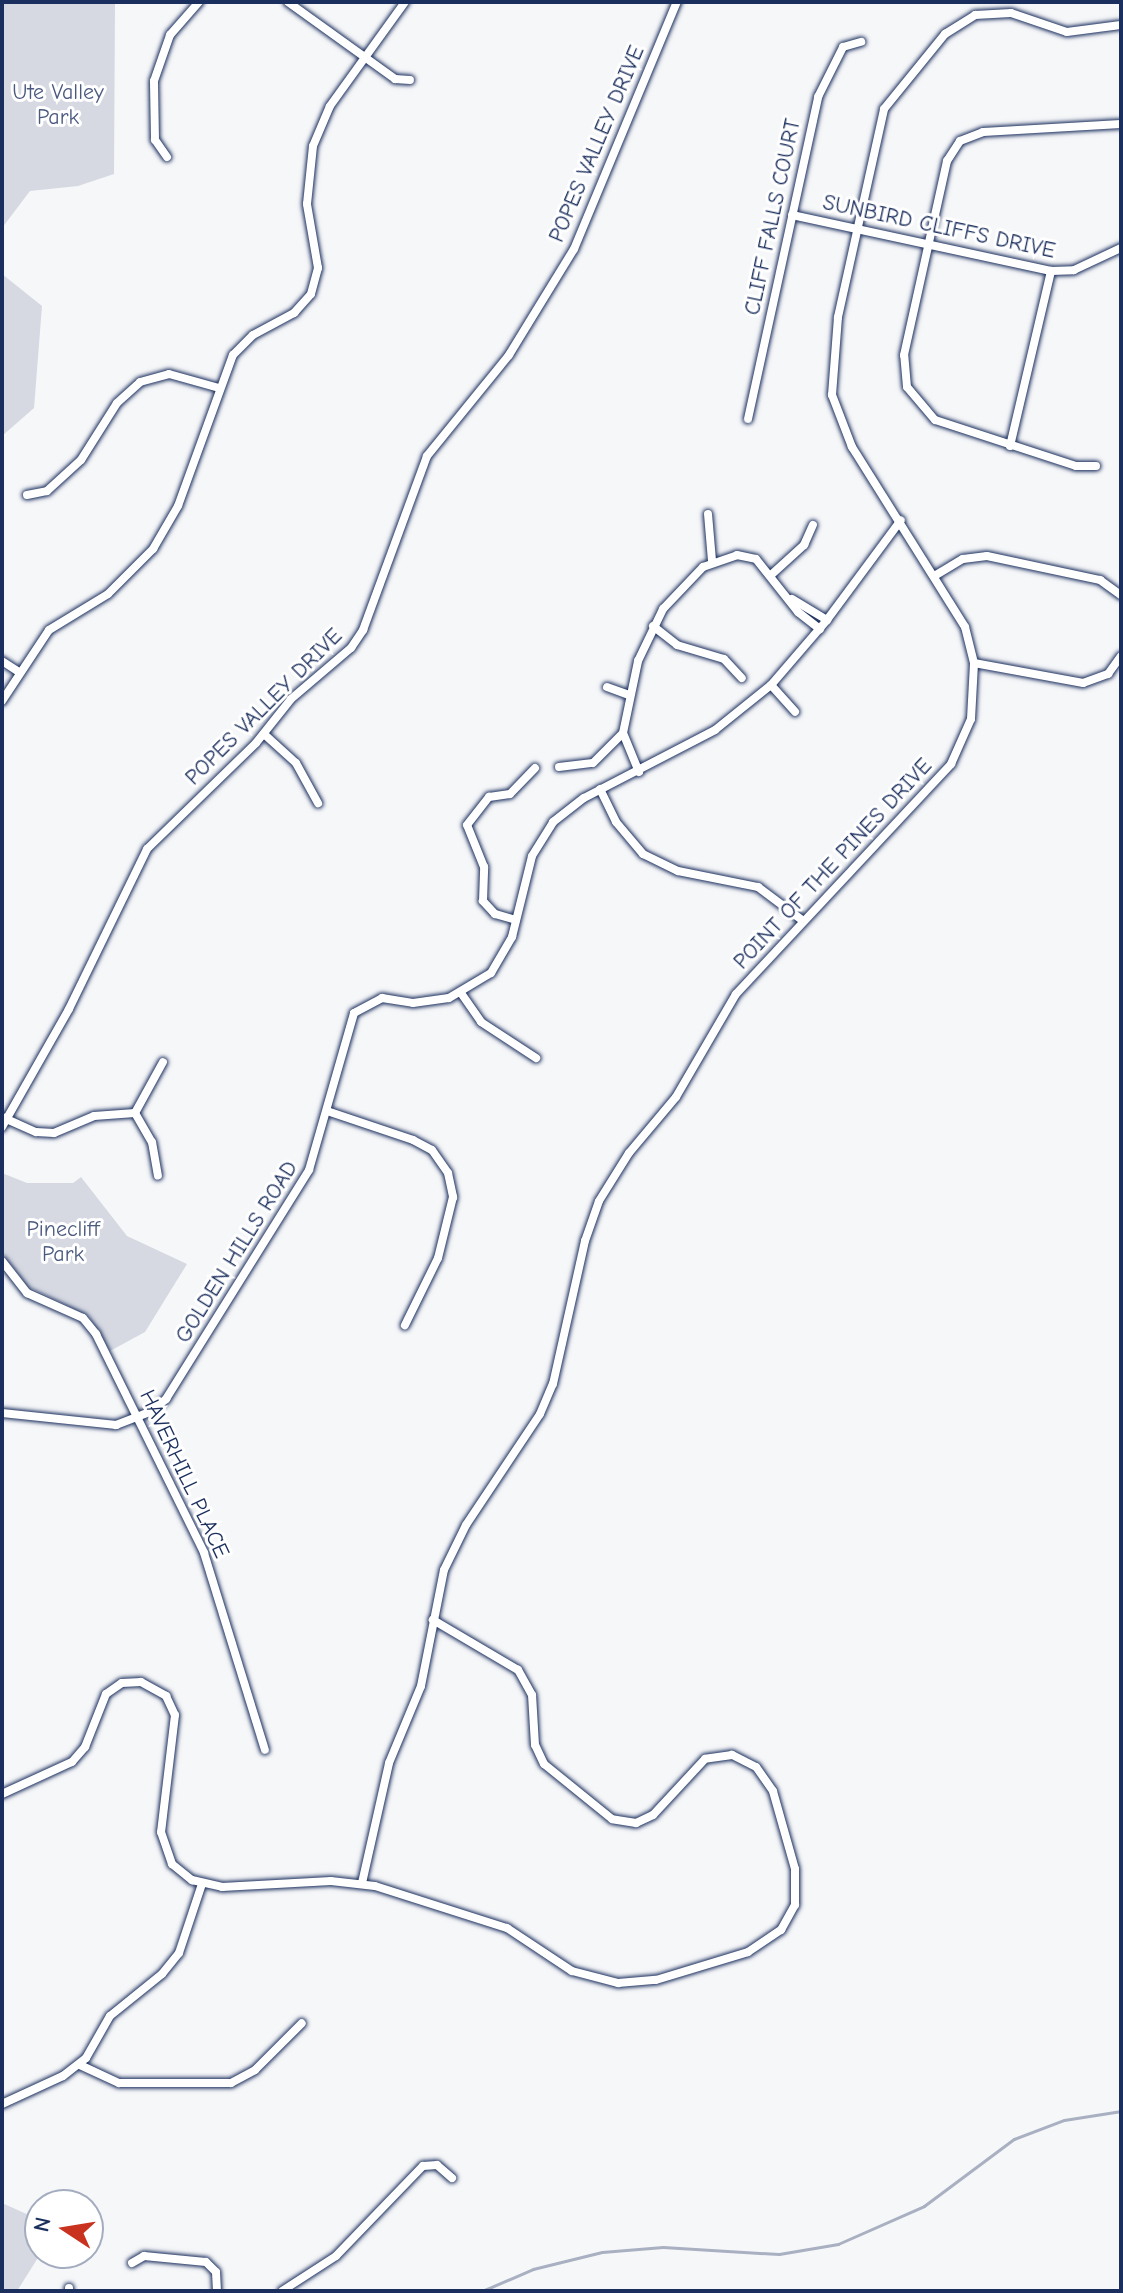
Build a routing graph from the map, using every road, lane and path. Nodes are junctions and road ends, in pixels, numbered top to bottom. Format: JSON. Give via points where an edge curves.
{"nodes":[{"id":1,"x":199,"y":2,"type":"edge"},
{"id":2,"x":288,"y":2,"type":"edge"},
{"id":3,"x":405,"y":2,"type":"edge"},
{"id":4,"x":677,"y":2,"type":"edge"},
{"id":5,"x":989,"y":6,"type":"edge"},
{"id":6,"x":1121,"y":25,"type":"edge"},
{"id":7,"x":861,"y":42,"type":"dead end"},
{"id":8,"x":364,"y":58,"type":"junction"},
{"id":9,"x":410,"y":80,"type":"dead end"},
{"id":10,"x":1121,"y":124,"type":"edge"},
{"id":11,"x":167,"y":157,"type":"dead end"},
{"id":12,"x":792,"y":215,"type":"junction"},
{"id":13,"x":856,"y":229,"type":"junction"},
{"id":14,"x":928,"y":245,"type":"junction"},
{"id":15,"x":1121,"y":248,"type":"edge"},
{"id":16,"x":1051,"y":271,"type":"junction"},
{"id":17,"x":219,"y":388,"type":"junction"},
{"id":18,"x":748,"y":419,"type":"dead end"},
{"id":19,"x":1010,"y":446,"type":"junction"},
{"id":20,"x":1096,"y":466,"type":"dead end"},
{"id":21,"x":27,"y":495,"type":"dead end"},
{"id":22,"x":708,"y":514,"type":"dead end"},
{"id":23,"x":901,"y":520,"type":"junction"},
{"id":24,"x":813,"y":525,"type":"dead end"},
{"id":25,"x":712,"y":561,"type":"junction"},
{"id":26,"x":771,"y":575,"type":"junction"},
{"id":27,"x":936,"y":575,"type":"junction"},
{"id":28,"x":1121,"y":595,"type":"edge"},
{"id":29,"x":792,"y":599,"type":"junction"},
{"id":30,"x":827,"y":620,"type":"junction"},
{"id":31,"x":653,"y":626,"type":"junction"},
{"id":32,"x":820,"y":629,"type":"junction"},
{"id":33,"x":1121,"y":656,"type":"edge"},
{"id":34,"x":2,"y":661,"type":"edge"},
{"id":35,"x":974,"y":663,"type":"junction"},
{"id":36,"x":19,"y":672,"type":"junction"},
{"id":37,"x":742,"y":678,"type":"dead end"},
{"id":38,"x":771,"y":685,"type":"junction"},
{"id":39,"x":607,"y":687,"type":"dead end"},
{"id":40,"x":629,"y":695,"type":"junction"},
{"id":41,"x":2,"y":701,"type":"edge"},
{"id":42,"x":795,"y":712,"type":"dead end"},
{"id":43,"x":623,"y":733,"type":"junction"},
{"id":44,"x":264,"y":734,"type":"junction"},
{"id":45,"x":559,"y":767,"type":"dead end"},
{"id":46,"x":535,"y":768,"type":"dead end"},
{"id":47,"x":639,"y":772,"type":"junction"},
{"id":48,"x":600,"y":789,"type":"junction"},
{"id":49,"x":318,"y":803,"type":"dead end"},
{"id":50,"x":516,"y":920,"type":"junction"},
{"id":51,"x":802,"y":920,"type":"junction"},
{"id":52,"x":461,"y":993,"type":"junction"},
{"id":53,"x":536,"y":1058,"type":"dead end"},
{"id":54,"x":163,"y":1062,"type":"dead end"},
{"id":55,"x":327,"y":1111,"type":"junction"},
{"id":56,"x":135,"y":1113,"type":"junction"},
{"id":57,"x":4,"y":1121,"type":"edge"},
{"id":58,"x":158,"y":1175,"type":"dead end"},
{"id":59,"x":2,"y":1261,"type":"edge"},
{"id":60,"x":405,"y":1325,"type":"dead end"},
{"id":61,"x":2,"y":1413,"type":"edge"},
{"id":62,"x":138,"y":1418,"type":"junction"},
{"id":63,"x":433,"y":1620,"type":"junction"},
{"id":64,"x":265,"y":1750,"type":"dead end"},
{"id":65,"x":2,"y":1794,"type":"edge"},
{"id":66,"x":362,"y":1883,"type":"junction"},
{"id":67,"x":202,"y":1884,"type":"junction"},
{"id":68,"x":302,"y":2023,"type":"dead end"},
{"id":69,"x":80,"y":2065,"type":"junction"},
{"id":70,"x":2,"y":2104,"type":"edge"},
{"id":71,"x":452,"y":2178,"type":"dead end"},
{"id":72,"x":132,"y":2263,"type":"dead end"},
{"id":73,"x":217,"y":2291,"type":"edge"},
{"id":74,"x":282,"y":2291,"type":"edge"}],
"edges":[{"from":1,"to":11,"type":"street","via":[[170,35],[154,81],[155,140]]},
{"from":2,"to":8,"type":"street"},
{"from":3,"to":8,"type":"street"},
{"from":4,"to":44,"type":"street","name":"POPES VALLEY DRIVE","via":[[574,249],[509,355],[427,456],[363,630],[343,655],[291,699]]},
{"from":5,"to":6,"type":"street","name":"POINT OF THE PINES DRIVE","via":[[1067,32]]},
{"from":5,"to":13,"type":"street","name":"POINT OF THE PINES DRIVE","via":[[945,34],[889,99]]},
{"from":7,"to":12,"type":"street","name":"CLIFF FALLS COURT","via":[[843,47],[823,80]]},
{"from":8,"to":9,"type":"street","via":[[395,79]]},
{"from":8,"to":17,"type":"street","via":[[324,118],[310,160],[307,214],[318,259],[311,294],[294,313],[245,341]]},
{"from":10,"to":14,"type":"street","via":[[971,134],[947,161]]},
{"from":12,"to":13,"type":"street","name":"SUNBIRD CLIFFS DRIVE"},
{"from":12,"to":18,"type":"street","name":"CLIFF FALLS COURT"},
{"from":13,"to":14,"type":"street","name":"SUNBIRD CLIFFS DRIVE"},
{"from":13,"to":23,"type":"street","name":"POINT OF THE PINES DRIVE","via":[[834,339],[832,395],[852,447]]},
{"from":14,"to":16,"type":"street","name":"SUNBIRD CLIFFS DRIVE"},
{"from":14,"to":19,"type":"street","via":[[904,355],[907,387],[935,420]]},
{"from":15,"to":16,"type":"street","name":"SUNBIRD CLIFFS DRIVE","via":[[1074,270]]},
{"from":16,"to":19,"type":"street"},
{"from":17,"to":21,"type":"street","via":[[169,374],[140,382],[117,403],[81,460],[47,491]]},
{"from":17,"to":36,"type":"street","via":[[184,491],[153,549],[108,594],[49,630]]},
{"from":19,"to":20,"type":"street","via":[[1076,466]]},
{"from":22,"to":25,"type":"street"},
{"from":23,"to":27,"type":"street","name":"POINT OF THE PINES DRIVE"},
{"from":23,"to":30,"type":"street","name":"GOLDEN HILLS ROAD"},
{"from":24,"to":26,"type":"street","via":[[804,545]]},
{"from":25,"to":26,"type":"street","via":[[748,555]]},
{"from":25,"to":31,"type":"street","via":[[676,592]]},
{"from":26,"to":29,"type":"street"},
{"from":27,"to":28,"type":"street","via":[[963,559],[987,556],[1100,580]]},
{"from":27,"to":35,"type":"street","name":"POINT OF THE PINES DRIVE","via":[[965,627]]},
{"from":29,"to":30,"type":"street"},
{"from":29,"to":32,"type":"street","via":[[798,612]]},
{"from":30,"to":32,"type":"street","name":"GOLDEN HILLS ROAD"},
{"from":31,"to":37,"type":"street","via":[[683,648],[724,659]]},
{"from":31,"to":40,"type":"street"},
{"from":32,"to":38,"type":"street","name":"GOLDEN HILLS ROAD"},
{"from":33,"to":35,"type":"street","via":[[1108,674],[1083,683]]},
{"from":34,"to":36,"type":"street"},
{"from":35,"to":51,"type":"street","name":"POINT OF THE PINES DRIVE","via":[[971,719],[951,764]]},
{"from":36,"to":41,"type":"street"},
{"from":38,"to":42,"type":"street"},
{"from":38,"to":47,"type":"street","name":"GOLDEN HILLS ROAD","via":[[715,730]]},
{"from":39,"to":40,"type":"street"},
{"from":40,"to":43,"type":"street"},
{"from":43,"to":45,"type":"street","via":[[593,763]]},
{"from":43,"to":47,"type":"street"},
{"from":44,"to":49,"type":"street","via":[[296,763]]},
{"from":44,"to":57,"type":"street","name":"POPES VALLEY DRIVE","via":[[141,857],[69,1009]]},
{"from":46,"to":50,"type":"street","via":[[510,794],[489,797],[467,825],[484,867],[483,901],[495,914]]},
{"from":47,"to":48,"type":"street","name":"GOLDEN HILLS ROAD"},
{"from":48,"to":50,"type":"street","name":"GOLDEN HILLS ROAD","via":[[561,814],[537,844]]},
{"from":48,"to":51,"type":"street","via":[[616,822],[643,854],[678,871],[758,887]]},
{"from":50,"to":52,"type":"street","name":"GOLDEN HILLS ROAD","via":[[497,965]]},
{"from":51,"to":63,"type":"street","name":"POINT OF THE PINES DRIVE","via":[[736,994],[676,1097],[599,1201],[553,1384],[540,1414],[459,1537],[441,1581]]},
{"from":52,"to":53,"type":"street","via":[[481,1022]]},
{"from":52,"to":55,"type":"street","name":"GOLDEN HILLS ROAD","via":[[423,1002],[382,998],[360,1007],[348,1027]]},
{"from":54,"to":56,"type":"street"},
{"from":55,"to":60,"type":"street","via":[[413,1140],[432,1150],[448,1173],[453,1197],[438,1258]]},
{"from":55,"to":62,"type":"street","name":"GOLDEN HILLS ROAD","via":[[309,1170],[216,1323],[166,1399]]},
{"from":56,"to":57,"type":"street","via":[[94,1116],[54,1133]]},
{"from":56,"to":58,"type":"street","via":[[152,1142]]},
{"from":59,"to":62,"type":"street","name":"HAVERHILL PLACE","via":[[27,1293],[92,1327]]},
{"from":61,"to":62,"type":"street","name":"GOLDEN HILLS ROAD","via":[[94,1425]]},
{"from":62,"to":64,"type":"street","name":"HAVERHILL PLACE","via":[[209,1568],[228,1645],[248,1685]]},
{"from":63,"to":66,"type":"street","name":"POINT OF THE PINES DRIVE","via":[[421,1686],[389,1763]]},
{"from":63,"to":66,"type":"street","via":[[518,1670],[532,1695],[535,1745],[544,1764],[612,1819],[636,1823],[653,1815],[705,1759],[732,1755],[756,1767],[773,1791],[797,1884],[792,1913],[774,1938],[758,1948],[656,1980],[604,1982],[562,1966],[507,1928]]},
{"from":65,"to":67,"type":"street","via":[[72,1762],[85,1747],[100,1702],[113,1687],[150,1684],[166,1696],[175,1715],[165,1774],[163,1843],[177,1870]]},
{"from":66,"to":67,"type":"street"},
{"from":67,"to":69,"type":"street","via":[[179,1953],[162,1974],[110,2016]]},
{"from":68,"to":69,"type":"street","via":[[255,2070],[231,2083],[119,2083]]},
{"from":69,"to":70,"type":"street"},
{"from":71,"to":74,"type":"street","via":[[437,2165],[423,2166],[336,2256]]},
{"from":72,"to":73,"type":"street","via":[[144,2256],[206,2262],[216,2272]]}]}
